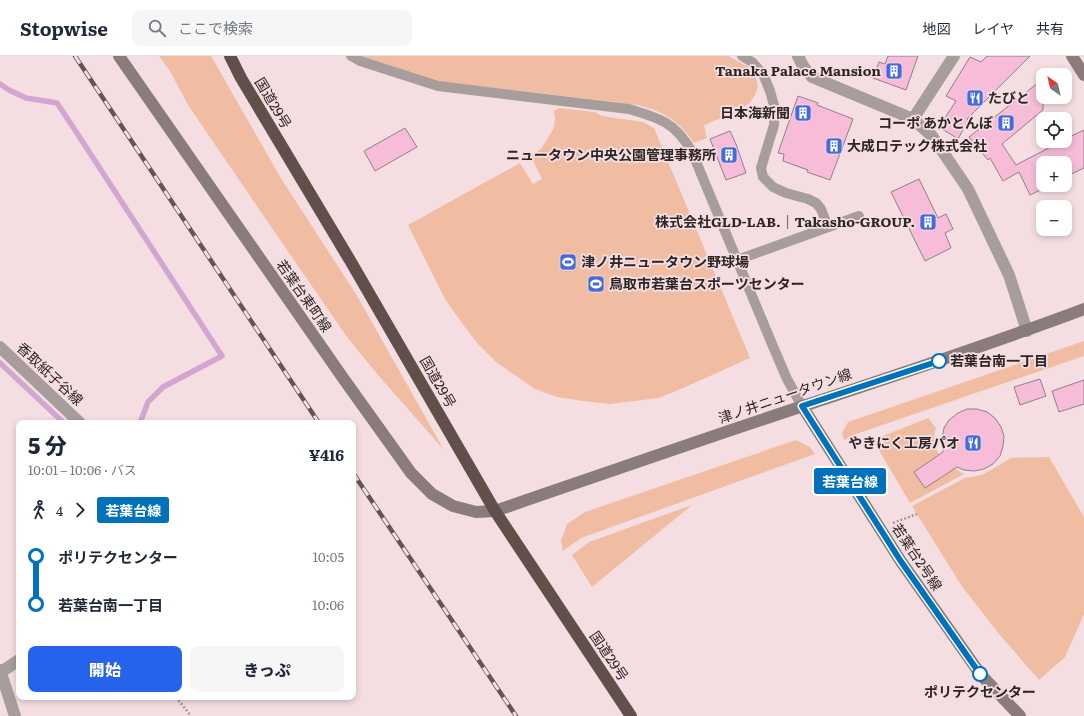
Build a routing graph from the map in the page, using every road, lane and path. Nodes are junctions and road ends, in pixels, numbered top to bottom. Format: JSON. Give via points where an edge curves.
{"nodes":[{"id":1,"x":119,"y":56,"type":"edge"},
{"id":2,"x":230,"y":56,"type":"edge"},
{"id":3,"x":351,"y":56,"type":"edge"},
{"id":4,"x":742,"y":56,"type":"edge"},
{"id":5,"x":798,"y":56,"type":"edge"},
{"id":6,"x":954,"y":56,"type":"edge"},
{"id":7,"x":1072,"y":56,"type":"edge"},
{"id":8,"x":1084,"y":74,"type":"edge"},
{"id":9,"x":913,"y":119,"type":"junction"},
{"id":10,"x":859,"y":216,"type":"dead end"},
{"id":11,"x":828,"y":227,"type":"junction"},
{"id":12,"x":737,"y":260,"type":"junction"},
{"id":13,"x":1084,"y":309,"type":"edge"},
{"id":14,"x":1027,"y":331,"type":"junction"},
{"id":15,"x":0,"y":347,"type":"edge"},
{"id":16,"x":802,"y":406,"type":"junction"},
{"id":17,"x":77,"y":420,"type":"edge"},
{"id":18,"x":495,"y":511,"type":"junction"},
{"id":19,"x":917,"y":514,"type":"dead end"},
{"id":20,"x":880,"y":528,"type":"junction"},
{"id":21,"x":16,"y":662,"type":"edge"},
{"id":22,"x":1,"y":671,"type":"edge"},
{"id":23,"x":178,"y":700,"type":"edge"},
{"id":24,"x":15,"y":716,"type":"edge"},
{"id":25,"x":191,"y":716,"type":"edge"},
{"id":26,"x":631,"y":716,"type":"edge"},
{"id":27,"x":1020,"y":716,"type":"edge"}],
"edges":[{"from":1,"to":18,"type":"street","name":"若葉台東町線","via":[[411,473],[432,494],[454,506],[476,512]]},
{"from":2,"to":18,"type":"highway","name":"国道29号"},
{"from":3,"to":12,"type":"lane","via":[[438,86],[629,109],[653,116],[668,124],[685,140],[692,152]]},
{"from":4,"to":11,"type":"lane","via":[[763,74],[775,108],[774,125],[761,168],[763,177],[773,187],[816,203],[822,209]]},
{"from":5,"to":9,"type":"street","via":[[812,77]]},
{"from":6,"to":9,"type":"street"},
{"from":7,"to":8,"type":"street"},
{"from":9,"to":14,"type":"street","via":[[932,136],[968,189],[1009,275]]},
{"from":10,"to":11,"type":"lane"},
{"from":11,"to":12,"type":"lane"},
{"from":12,"to":16,"type":"lane","via":[[787,379]]},
{"from":13,"to":14,"type":"street","name":"津ノ井ニュータウン線"},
{"from":14,"to":16,"type":"street","name":"津ノ井ニュータウン線"},
{"from":15,"to":17,"type":"street","name":"香取紙子谷線"},
{"from":16,"to":18,"type":"street","name":"津ノ井ニュータウン線"},
{"from":16,"to":20,"type":"street","name":"若葉台2号線"},
{"from":18,"to":26,"type":"highway","name":"国道29号"},
{"from":19,"to":20,"type":"path"},
{"from":20,"to":27,"type":"street","name":"若葉台2号線","via":[[981,675]]},
{"from":21,"to":22,"type":"street"},
{"from":22,"to":24,"type":"street"},
{"from":23,"to":25,"type":"path"}]}
